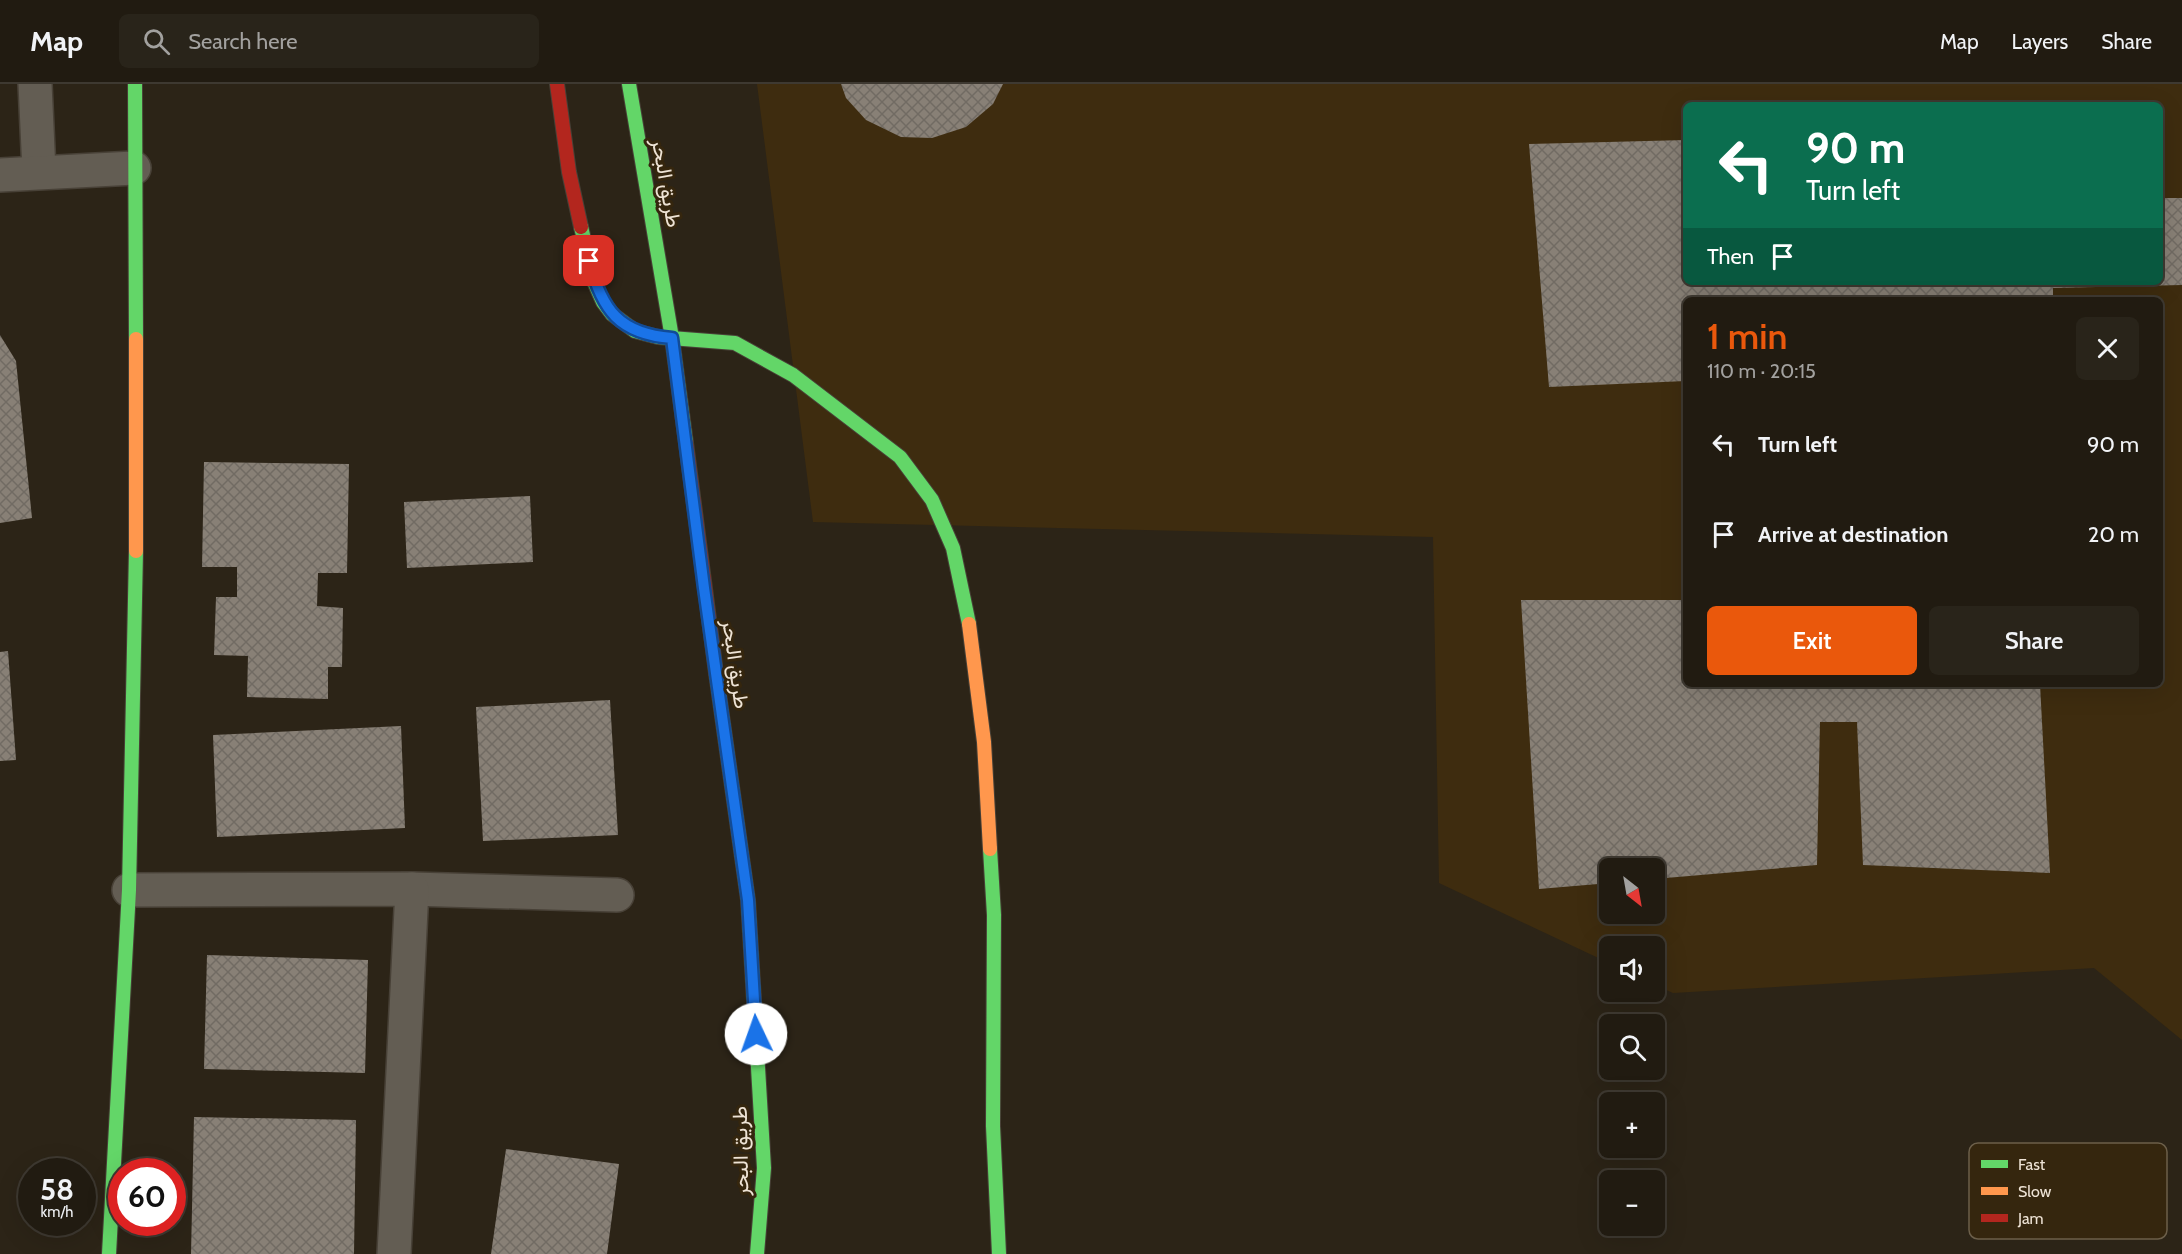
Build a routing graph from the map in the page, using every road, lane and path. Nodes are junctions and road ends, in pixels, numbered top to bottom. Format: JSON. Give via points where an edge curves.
{"nodes":[{"id":1,"x":35,"y":84,"type":"edge"},
{"id":2,"x":135,"y":84,"type":"edge"},
{"id":3,"x":557,"y":84,"type":"edge"},
{"id":4,"x":629,"y":84,"type":"edge"},
{"id":5,"x":134,"y":168,"type":"junction"},
{"id":6,"x":39,"y":171,"type":"junction"},
{"id":7,"x":0,"y":175,"type":"edge"},
{"id":8,"x":672,"y":338,"type":"junction"},
{"id":9,"x":412,"y":889,"type":"junction"},
{"id":10,"x":129,"y":891,"type":"junction"},
{"id":11,"x":617,"y":895,"type":"dead end"},
{"id":12,"x":109,"y":1254,"type":"edge"},
{"id":13,"x":394,"y":1254,"type":"edge"},
{"id":14,"x":757,"y":1254,"type":"edge"},
{"id":15,"x":999,"y":1254,"type":"edge"}],
"edges":[{"from":1,"to":6,"type":"street"},
{"from":2,"to":5,"type":"main road"},
{"from":3,"to":8,"type":"main road","via":[[571,183],[603,302],[635,331]]},
{"from":4,"to":8,"type":"main road","name":"طريق البحر"},
{"from":5,"to":6,"type":"street"},
{"from":5,"to":10,"type":"main road","via":[[138,476]]},
{"from":6,"to":7,"type":"street"},
{"from":8,"to":14,"type":"main road","name":"طريق البحر","via":[[748,900],[764,1168]]},
{"from":8,"to":15,"type":"main road","via":[[735,343],[793,375],[900,457],[932,500],[953,548],[973,644],[984,742],[994,915],[993,1126]]},
{"from":9,"to":10,"type":"street"},
{"from":9,"to":11,"type":"street"},
{"from":9,"to":13,"type":"street"},
{"from":10,"to":12,"type":"main road"}]}
